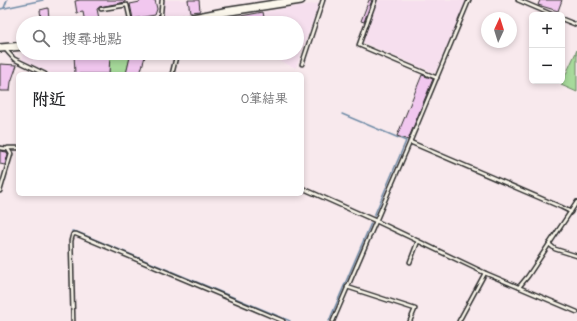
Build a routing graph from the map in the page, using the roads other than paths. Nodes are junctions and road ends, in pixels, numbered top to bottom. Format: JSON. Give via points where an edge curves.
{"nodes":[{"id":1,"x":162,"y":0,"type":"edge"},
{"id":2,"x":301,"y":0,"type":"edge"},
{"id":3,"x":323,"y":0,"type":"edge"},
{"id":4,"x":375,"y":0,"type":"edge"},
{"id":5,"x":469,"y":0,"type":"edge"},
{"id":6,"x":518,"y":0,"type":"edge"},
{"id":7,"x":101,"y":9,"type":"dead end"},
{"id":8,"x":546,"y":12,"type":"edge"},
{"id":9,"x":129,"y":16,"type":"edge"},
{"id":10,"x":161,"y":16,"type":"edge"},
{"id":11,"x":207,"y":16,"type":"edge"},
{"id":12,"x":565,"y":20,"type":"edge"},
{"id":13,"x":577,"y":25,"type":"edge"},
{"id":14,"x":16,"y":47,"type":"edge"},
{"id":15,"x":3,"y":48,"type":"edge"},
{"id":16,"x":304,"y":58,"type":"edge"},
{"id":17,"x":16,"y":60,"type":"edge"},
{"id":18,"x":16,"y":60,"type":"edge"},
{"id":19,"x":175,"y":60,"type":"edge"},
{"id":20,"x":303,"y":60,"type":"edge"},
{"id":21,"x":302,"y":64,"type":"dead end"},
{"id":22,"x":41,"y":72,"type":"edge"},
{"id":23,"x":172,"y":72,"type":"edge"},
{"id":24,"x":437,"y":78,"type":"junction"},
{"id":25,"x":410,"y":142,"type":"junction"},
{"id":26,"x":0,"y":148,"type":"edge"},
{"id":27,"x":16,"y":148,"type":"edge"},
{"id":28,"x":6,"y":149,"type":"junction"},
{"id":29,"x":304,"y":189,"type":"edge"},
{"id":30,"x":0,"y":191,"type":"edge"},
{"id":31,"x":577,"y":202,"type":"edge"},
{"id":32,"x":570,"y":212,"type":"junction"},
{"id":33,"x":376,"y":221,"type":"junction"},
{"id":34,"x":418,"y":241,"type":"junction"},
{"id":35,"x":549,"y":244,"type":"junction"},
{"id":36,"x":577,"y":256,"type":"edge"},
{"id":37,"x":410,"y":262,"type":"dead end"},
{"id":38,"x":485,"y":273,"type":"junction"},
{"id":39,"x":347,"y":287,"type":"junction"},
{"id":40,"x":519,"y":287,"type":"junction"},
{"id":41,"x":577,"y":307,"type":"edge"},
{"id":42,"x":576,"y":312,"type":"edge"},
{"id":43,"x":73,"y":321,"type":"edge"},
{"id":44,"x":283,"y":321,"type":"edge"},
{"id":45,"x":333,"y":321,"type":"edge"},
{"id":46,"x":410,"y":321,"type":"edge"},
{"id":47,"x":458,"y":321,"type":"edge"}],
"edges":[{"from":1,"to":10,"type":"lane"},
{"from":2,"to":11,"type":"main road"},
{"from":3,"to":16,"type":"lane"},
{"from":4,"to":24,"type":"lane","via":[[359,45]]},
{"from":5,"to":24,"type":"lane"},
{"from":6,"to":8,"type":"lane"},
{"from":7,"to":9,"type":"lane","via":[[127,5]]},
{"from":12,"to":13,"type":"lane"},
{"from":14,"to":15,"type":"main road"},
{"from":15,"to":17,"type":"lane"},
{"from":18,"to":22,"type":"lane"},
{"from":19,"to":23,"type":"lane"},
{"from":20,"to":21,"type":"lane"},
{"from":24,"to":25,"type":"lane"},
{"from":25,"to":32,"type":"lane"},
{"from":25,"to":33,"type":"lane"},
{"from":26,"to":28,"type":"lane"},
{"from":27,"to":28,"type":"lane"},
{"from":28,"to":30,"type":"lane","via":[[11,154]]},
{"from":29,"to":33,"type":"lane"},
{"from":31,"to":32,"type":"lane"},
{"from":32,"to":35,"type":"lane"},
{"from":33,"to":34,"type":"lane"},
{"from":33,"to":39,"type":"lane"},
{"from":34,"to":37,"type":"lane"},
{"from":34,"to":38,"type":"lane"},
{"from":35,"to":36,"type":"lane"},
{"from":35,"to":40,"type":"lane"},
{"from":38,"to":40,"type":"lane"},
{"from":38,"to":47,"type":"lane"},
{"from":39,"to":45,"type":"lane"},
{"from":39,"to":46,"type":"lane","via":[[415,309]]},
{"from":40,"to":42,"type":"lane"},
{"from":41,"to":42,"type":"lane"},
{"from":43,"to":44,"type":"lane","via":[[71,241],[73,234],[76,234]]}]}
